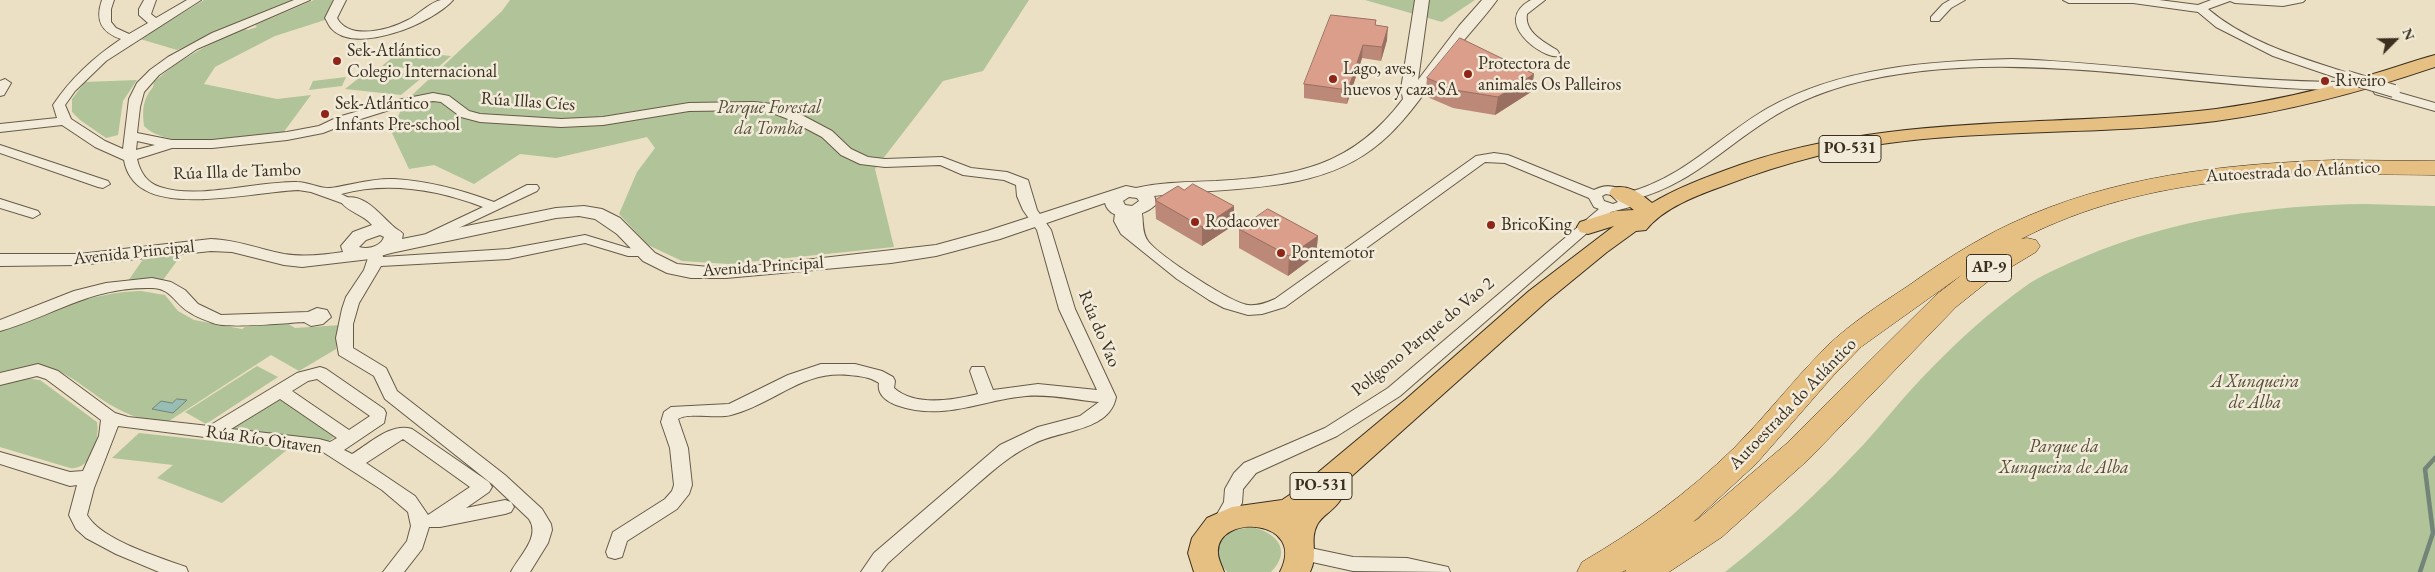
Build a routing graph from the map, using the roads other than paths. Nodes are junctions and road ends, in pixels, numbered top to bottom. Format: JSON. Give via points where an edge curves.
{"nodes":[{"id":1,"x":108,"y":0,"type":"edge"},
{"id":2,"x":150,"y":0,"type":"edge"},
{"id":3,"x":195,"y":0,"type":"edge"},
{"id":4,"x":304,"y":0,"type":"edge"},
{"id":5,"x":340,"y":0,"type":"edge"},
{"id":6,"x":447,"y":0,"type":"edge"},
{"id":7,"x":1422,"y":0,"type":"edge"},
{"id":8,"x":1490,"y":0,"type":"edge"},
{"id":9,"x":1539,"y":0,"type":"edge"},
{"id":10,"x":1959,"y":0,"type":"edge"},
{"id":11,"x":2069,"y":0,"type":"edge"},
{"id":12,"x":2134,"y":0,"type":"edge"},
{"id":13,"x":2225,"y":0,"type":"edge"},
{"id":14,"x":2235,"y":0,"type":"edge"},
{"id":15,"x":2299,"y":0,"type":"edge"},
{"id":16,"x":2201,"y":9,"type":"junction"},
{"id":17,"x":1935,"y":19,"type":"dead end"},
{"id":18,"x":160,"y":22,"type":"junction"},
{"id":19,"x":1467,"y":23,"type":"junction"},
{"id":20,"x":133,"y":39,"type":"junction"},
{"id":21,"x":1423,"y":48,"type":"junction"},
{"id":22,"x":1553,"y":53,"type":"dead end"},
{"id":23,"x":2435,"y":61,"type":"edge"},
{"id":24,"x":1435,"y":65,"type":"junction"},
{"id":25,"x":2435,"y":68,"type":"edge"},
{"id":26,"x":2332,"y":72,"type":"junction"},
{"id":27,"x":2203,"y":78,"type":"junction"},
{"id":28,"x":2356,"y":84,"type":"junction"},
{"id":29,"x":1411,"y":99,"type":"junction"},
{"id":30,"x":2435,"y":102,"type":"edge"},
{"id":31,"x":59,"y":105,"type":"junction"},
{"id":32,"x":2435,"y":107,"type":"edge"},
{"id":33,"x":65,"y":121,"type":"junction"},
{"id":34,"x":13,"y":125,"type":"junction"},
{"id":35,"x":0,"y":128,"type":"edge"},
{"id":36,"x":131,"y":136,"type":"junction"},
{"id":37,"x":172,"y":144,"type":"junction"},
{"id":38,"x":0,"y":149,"type":"edge"},
{"id":39,"x":129,"y":157,"type":"junction"},
{"id":40,"x":2435,"y":168,"type":"edge"},
{"id":41,"x":2435,"y":178,"type":"edge"},
{"id":42,"x":1750,"y":180,"type":"junction"},
{"id":43,"x":1701,"y":183,"type":"junction"},
{"id":44,"x":103,"y":184,"type":"dead end"},
{"id":45,"x":532,"y":188,"type":"dead end"},
{"id":46,"x":1176,"y":188,"type":"joint"},
{"id":47,"x":328,"y":193,"type":"junction"},
{"id":48,"x":350,"y":202,"type":"junction"},
{"id":49,"x":1627,"y":202,"type":"junction"},
{"id":50,"x":0,"y":203,"type":"edge"},
{"id":51,"x":1122,"y":204,"type":"junction"},
{"id":52,"x":495,"y":207,"type":"junction"},
{"id":53,"x":33,"y":214,"type":"dead end"},
{"id":54,"x":1037,"y":219,"type":"junction"},
{"id":55,"x":1588,"y":228,"type":"junction"},
{"id":56,"x":390,"y":232,"type":"junction"},
{"id":57,"x":450,"y":236,"type":"junction"},
{"id":58,"x":431,"y":237,"type":"junction"},
{"id":59,"x":367,"y":249,"type":"junction"},
{"id":60,"x":643,"y":253,"type":"junction"},
{"id":61,"x":0,"y":260,"type":"edge"},
{"id":62,"x":311,"y":317,"type":"dead end"},
{"id":63,"x":0,"y":326,"type":"edge"},
{"id":64,"x":978,"y":371,"type":"dead end"},
{"id":65,"x":0,"y":378,"type":"edge"},
{"id":66,"x":280,"y":392,"type":"junction"},
{"id":67,"x":1108,"y":397,"type":"junction"},
{"id":68,"x":988,"y":398,"type":"junction"},
{"id":69,"x":109,"y":417,"type":"junction"},
{"id":70,"x":1414,"y":422,"type":"junction"},
{"id":71,"x":213,"y":432,"type":"junction"},
{"id":72,"x":349,"y":438,"type":"junction"},
{"id":73,"x":331,"y":450,"type":"junction"},
{"id":74,"x":0,"y":458,"type":"edge"},
{"id":75,"x":352,"y":463,"type":"junction"},
{"id":76,"x":1246,"y":472,"type":"junction"},
{"id":77,"x":90,"y":476,"type":"junction"},
{"id":78,"x":505,"y":507,"type":"dead end"},
{"id":79,"x":1258,"y":515,"type":"junction"},
{"id":80,"x":1221,"y":522,"type":"junction"},
{"id":81,"x":426,"y":523,"type":"junction"},
{"id":82,"x":616,"y":552,"type":"dead end"},
{"id":83,"x":1298,"y":555,"type":"edge"},
{"id":84,"x":1203,"y":569,"type":"edge"},
{"id":85,"x":1437,"y":571,"type":"edge"},
{"id":86,"x":180,"y":572,"type":"edge"},
{"id":87,"x":392,"y":572,"type":"edge"},
{"id":88,"x":520,"y":572,"type":"edge"},
{"id":89,"x":870,"y":572,"type":"edge"},
{"id":90,"x":1396,"y":572,"type":"edge"},
{"id":91,"x":1594,"y":572,"type":"edge"},
{"id":92,"x":1642,"y":572,"type":"edge"}],
"edges":[{"from":1,"to":20,"type":"street","via":[[103,18],[105,26],[118,35]]},
{"from":2,"to":18,"type":"street","via":[[145,14]]},
{"from":3,"to":18,"type":"street"},
{"from":4,"to":36,"type":"street","name":"Rúa Illa de Tambo","via":[[205,42],[156,72],[141,86],[136,96]]},
{"from":5,"to":6,"type":"street","via":[[331,18],[333,25],[341,32],[354,35],[372,34],[410,23]]},
{"from":7,"to":21,"type":"street"},
{"from":8,"to":19,"type":"street"},
{"from":9,"to":22,"type":"street","via":[[1526,5],[1520,14],[1520,22],[1528,36]]},
{"from":10,"to":17,"type":"street","via":[[1947,6]]},
{"from":11,"to":12,"type":"street"},
{"from":12,"to":16,"type":"street"},
{"from":13,"to":16,"type":"street"},
{"from":14,"to":15,"type":"street"},
{"from":16,"to":26,"type":"street","via":[[2220,25],[2277,53]]},
{"from":18,"to":20,"type":"street"},
{"from":19,"to":21,"type":"street"},
{"from":19,"to":24,"type":"street"},
{"from":20,"to":31,"type":"street","via":[[83,74],[66,91]]},
{"from":21,"to":24,"type":"street","via":[[1426,65]]},
{"from":21,"to":29,"type":"street","via":[[1409,89]]},
{"from":23,"to":28,"type":"main road","number":"PO-531"},
{"from":24,"to":29,"type":"street"},
{"from":25,"to":28,"type":"main road","number":"PO-531"},
{"from":26,"to":27,"type":"street","via":[[2305,77],[2225,72]]},
{"from":26,"to":28,"type":"street"},
{"from":27,"to":28,"type":"street","via":[[2294,86]]},
{"from":27,"to":43,"type":"street","via":[[2009,63],[1925,66],[1880,74],[1845,82],[1786,103],[1754,123]]},
{"from":28,"to":30,"type":"street","bridge":true},
{"from":28,"to":32,"type":"street"},
{"from":28,"to":42,"type":"main road","number":"PO-531","via":[[2283,109],[2189,123],[1955,136],[1868,146],[1799,162]]},
{"from":28,"to":43,"type":"main road","number":"PO-531","via":[[2218,115],[1877,139],[1788,157]]},
{"from":29,"to":46,"type":"street","via":[[1378,138],[1339,162],[1260,183]]},
{"from":31,"to":33,"type":"street"},
{"from":31,"to":34,"type":"street"},
{"from":33,"to":34,"type":"street"},
{"from":33,"to":39,"type":"street","via":[[100,144]]},
{"from":34,"to":35,"type":"street"},
{"from":36,"to":37,"type":"street","name":"Rúa Illas Cíes"},
{"from":36,"to":39,"type":"street","name":"Rúa Illa de Tambo"},
{"from":37,"to":39,"type":"street"},
{"from":37,"to":54,"type":"street","name":"Rúa Illas Cíes","via":[[212,144],[287,136],[323,129],[397,104],[433,97],[480,118],[586,123],[689,106],[754,106],[772,108],[827,134],[846,152],[865,161],[885,164],[942,161],[968,172],[1017,179],[1023,183],[1024,196]]},
{"from":38,"to":44,"type":"street"},
{"from":39,"to":47,"type":"street","name":"Rúa Illa de Tambo","via":[[134,174],[141,182],[155,190],[176,194],[298,186]]},
{"from":40,"to":91,"type":"highway","name":"Autoestrada do Atlántico","number":"AP-9","via":[[2329,167],[2193,178],[2082,204],[2016,231],[1957,263],[1851,340],[1745,457],[1683,513]]},
{"from":41,"to":92,"type":"highway","name":"Autoestrada do Atlántico","number":"AP-9","via":[[2330,177],[2214,188],[2128,205],[2050,234],[1981,273],[1946,301],[1797,452],[1710,528]]},
{"from":42,"to":43,"type":"main road"},
{"from":42,"to":70,"type":"main road","number":"PO-531","via":[[1677,212],[1610,257]]},
{"from":43,"to":49,"type":"main road","number":"PO-531"},
{"from":45,"to":52,"type":"street"},
{"from":46,"to":51,"type":"street"},
{"from":47,"to":48,"type":"street","name":"Rúa Illa de Tambo"},
{"from":47,"to":52,"type":"street","via":[[377,183],[409,183]]},
{"from":48,"to":56,"type":"street","via":[[372,214]]},
{"from":48,"to":59,"type":"street"},
{"from":49,"to":51,"type":"street","via":[[1604,190],[1594,195],[1508,160],[1481,159],[1280,303],[1264,310],[1245,310],[1224,302],[1176,270],[1126,231],[1120,221]]},
{"from":49,"to":55,"type":"street","name":"Polígono Parque do Vao 2"},
{"from":49,"to":55,"type":"main road","via":[[1615,218]]},
{"from":49,"to":70,"type":"main road","via":[[1640,224],[1596,255],[1556,294],[1444,387],[1425,405]]},
{"from":49,"to":79,"type":"main road","number":"PO-531","via":[[1594,249],[1307,498],[1289,510]]},
{"from":50,"to":53,"type":"street"},
{"from":51,"to":54,"type":"street","name":"Avenida Principal","via":[[1091,201]]},
{"from":52,"to":58,"type":"street"},
{"from":54,"to":60,"type":"street","name":"Avenida Principal","via":[[933,252],[746,272],[688,272],[663,266]]},
{"from":54,"to":67,"type":"street","name":"Rúa do Vao","via":[[1052,253],[1067,309]]},
{"from":55,"to":76,"type":"street","name":"Polígono Parque do Vao 2","via":[[1394,392],[1331,432]]},
{"from":56,"to":58,"type":"street"},
{"from":56,"to":59,"type":"street","via":[[392,242]]},
{"from":56,"to":59,"type":"street","via":[[369,231]]},
{"from":57,"to":58,"type":"street"},
{"from":57,"to":59,"type":"street"},
{"from":57,"to":60,"type":"street","name":"Avenida Principal","via":[[585,211],[600,214],[610,221]]},
{"from":59,"to":60,"type":"street","via":[[508,254],[585,239],[598,240],[630,253]]},
{"from":59,"to":61,"type":"street","name":"Avenida Principal","via":[[313,261],[293,261],[235,246],[211,245],[66,260]]},
{"from":59,"to":88,"type":"street","via":[[343,342],[345,351],[380,372],[391,395],[516,494],[540,517],[543,526],[540,538]]},
{"from":62,"to":63,"type":"street","via":[[219,320],[193,308],[180,292],[152,283],[79,294]]},
{"from":64,"to":68,"type":"street"},
{"from":65,"to":69,"type":"street","via":[[38,370],[52,375]]},
{"from":66,"to":71,"type":"street"},
{"from":66,"to":72,"type":"street"},
{"from":66,"to":72,"type":"street","via":[[303,377],[320,373],[378,413],[378,419]]},
{"from":67,"to":68,"type":"street","via":[[1028,390]]},
{"from":67,"to":89,"type":"street","via":[[1106,407],[1085,421],[1044,431],[1006,449],[881,558]]},
{"from":68,"to":82,"type":"street","via":[[932,408],[900,401],[890,394],[886,388],[887,381],[880,374],[832,368],[808,371],[737,407],[712,413],[676,411],[669,422],[679,448],[683,484],[680,494],[671,504],[619,537]]},
{"from":69,"to":71,"type":"street","name":"Rúa Río Oitaven","via":[[128,423]]},
{"from":69,"to":77,"type":"street","via":[[107,436]]},
{"from":70,"to":83,"type":"main road","number":"PO-531","via":[[1304,519]]},
{"from":71,"to":73,"type":"street","name":"Rúa Río Oitaven","via":[[319,445]]},
{"from":72,"to":73,"type":"street"},
{"from":73,"to":75,"type":"street","name":"Rúa Río Oitaven"},
{"from":74,"to":77,"type":"street","via":[[70,479]]},
{"from":75,"to":81,"type":"street","name":"Rúa Río Oitaven","via":[[409,502]]},
{"from":75,"to":81,"type":"street","via":[[397,434],[406,433],[483,487]]},
{"from":76,"to":79,"type":"street","via":[[1242,494],[1244,504]]},
{"from":76,"to":80,"type":"street","via":[[1234,489],[1233,504]]},
{"from":77,"to":86,"type":"street","via":[[78,514],[83,526],[112,543]]},
{"from":78,"to":81,"type":"street"},
{"from":79,"to":80,"type":"main road","number":"PO-531"},
{"from":79,"to":83,"type":"main road","number":"PO-531","via":[[1284,524]]},
{"from":80,"to":84,"type":"main road","via":[[1205,541]]},
{"from":81,"to":87,"type":"street","via":[[415,547]]},
{"from":83,"to":85,"type":"street","via":[[1353,564]]},
{"from":85,"to":90,"type":"street"}]}
